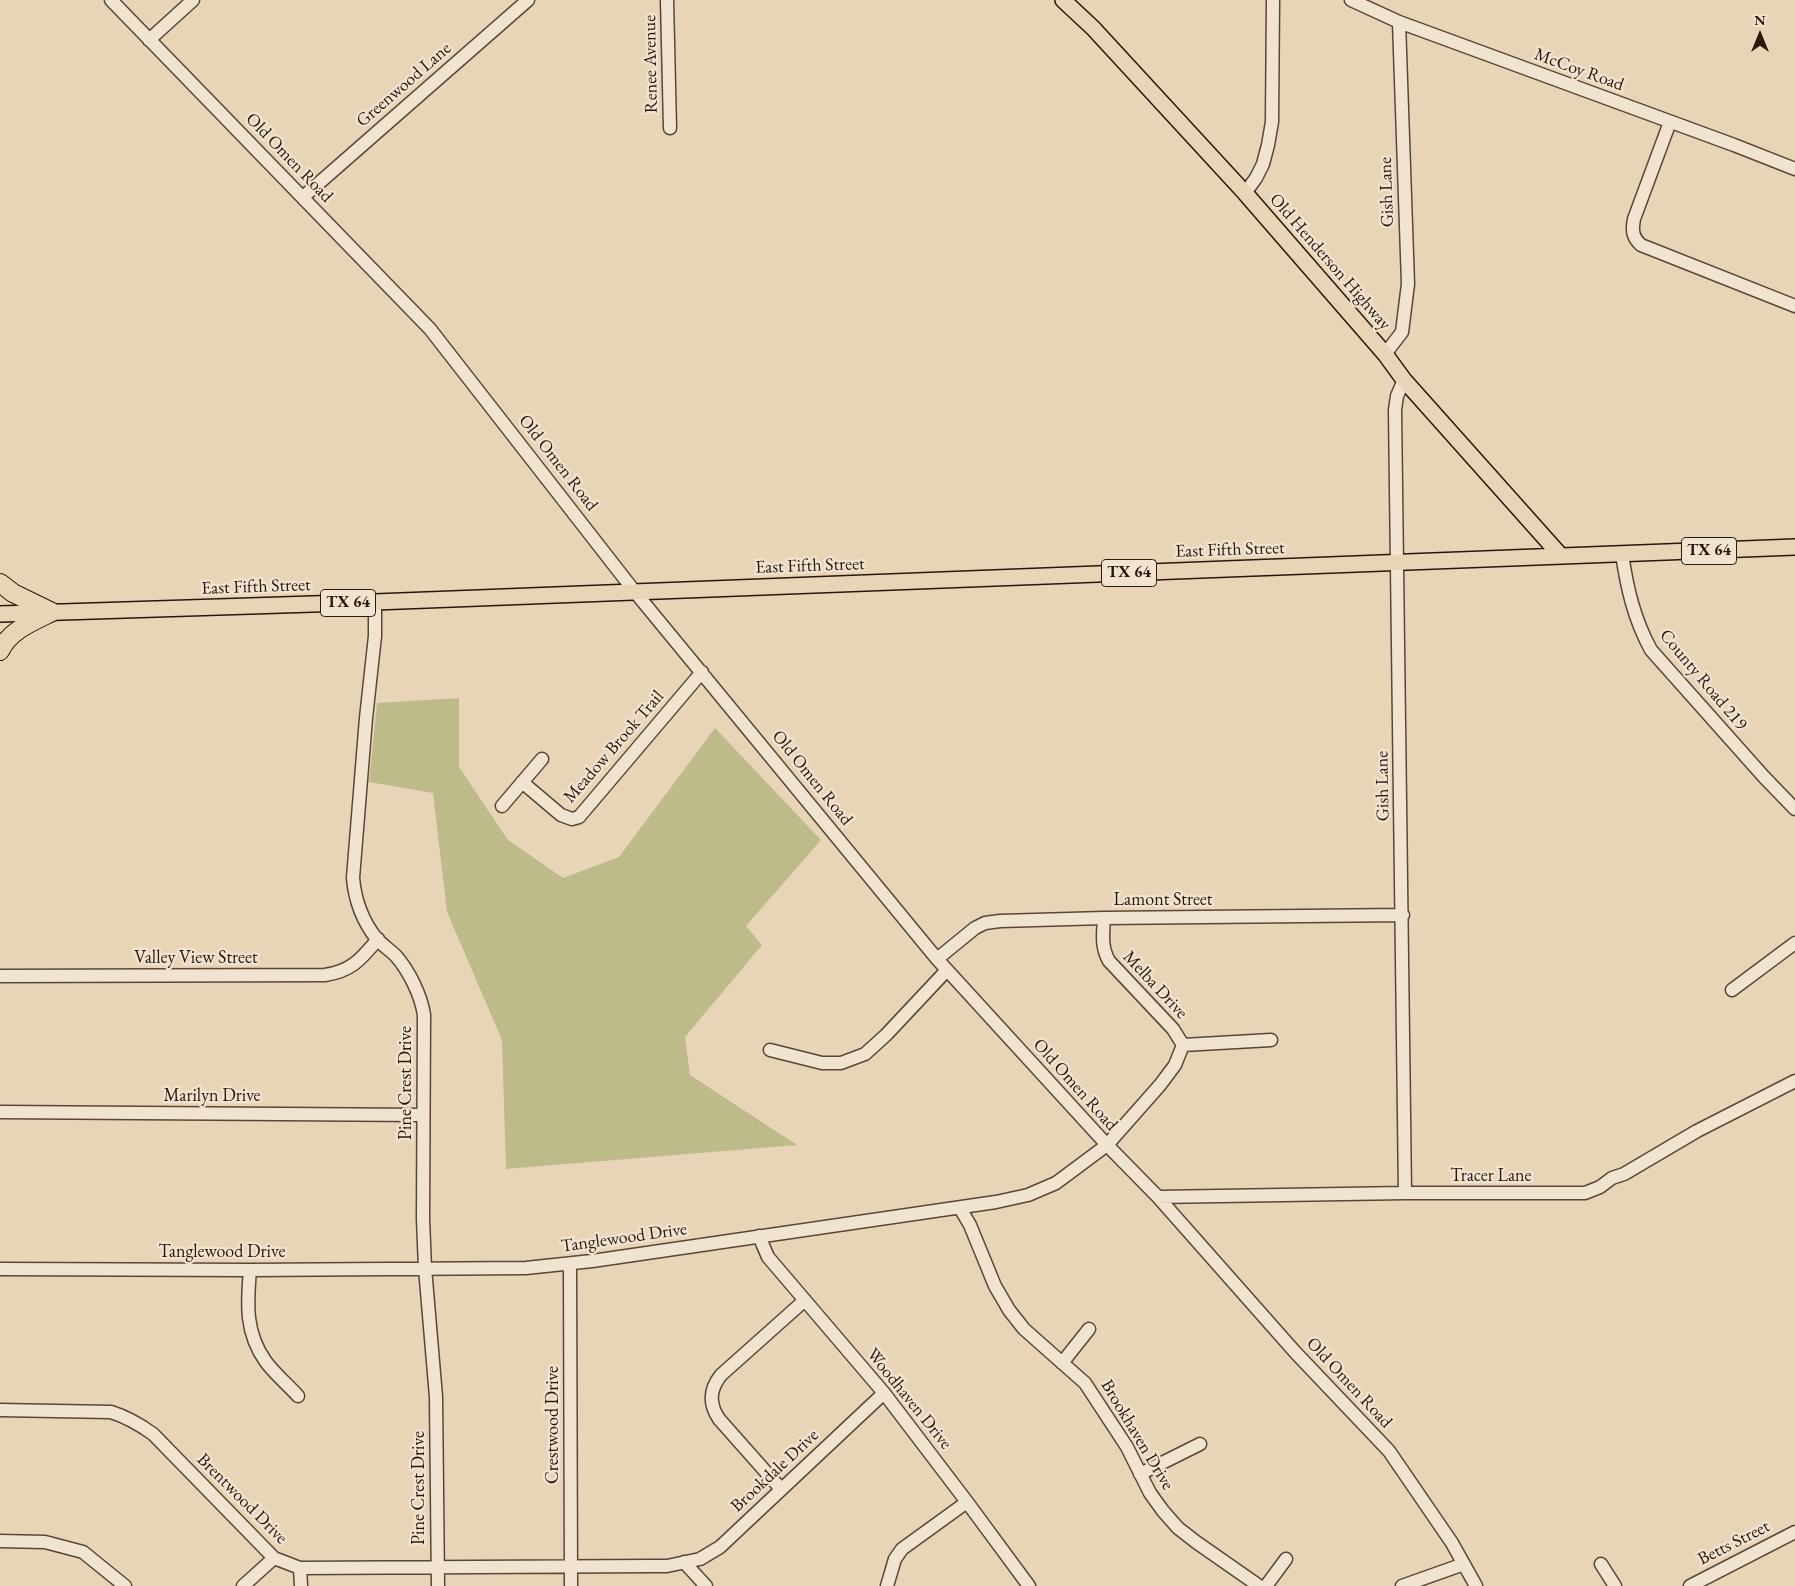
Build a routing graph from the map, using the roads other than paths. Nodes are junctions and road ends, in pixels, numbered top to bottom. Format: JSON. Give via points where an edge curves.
{"nodes":[{"id":1,"x":111,"y":0,"type":"edge"},
{"id":2,"x":193,"y":0,"type":"edge"},
{"id":3,"x":528,"y":0,"type":"edge"},
{"id":4,"x":667,"y":0,"type":"edge"},
{"id":5,"x":1063,"y":0,"type":"edge"},
{"id":6,"x":1273,"y":0,"type":"edge"},
{"id":7,"x":1351,"y":0,"type":"edge"},
{"id":8,"x":1399,"y":22,"type":"junction"},
{"id":9,"x":149,"y":40,"type":"junction"},
{"id":10,"x":1670,"y":122,"type":"junction"},
{"id":11,"x":670,"y":128,"type":"dead end"},
{"id":12,"x":1795,"y":169,"type":"edge"},
{"id":13,"x":1245,"y":193,"type":"junction"},
{"id":14,"x":303,"y":197,"type":"junction"},
{"id":15,"x":1795,"y":306,"type":"edge"},
{"id":16,"x":1385,"y":354,"type":"junction"},
{"id":17,"x":1404,"y":380,"type":"junction"},
{"id":18,"x":1795,"y":547,"type":"edge"},
{"id":19,"x":1622,"y":554,"type":"junction"},
{"id":20,"x":1561,"y":556,"type":"junction"},
{"id":21,"x":1397,"y":562,"type":"junction"},
{"id":22,"x":0,"y":583,"type":"edge"},
{"id":23,"x":635,"y":592,"type":"junction"},
{"id":24,"x":375,"y":602,"type":"junction"},
{"id":25,"x":52,"y":612,"type":"junction"},
{"id":26,"x":0,"y":614,"type":"edge"},
{"id":27,"x":0,"y":651,"type":"edge"},
{"id":28,"x":702,"y":672,"type":"junction"},
{"id":29,"x":542,"y":759,"type":"dead end"},
{"id":30,"x":522,"y":782,"type":"junction"},
{"id":31,"x":502,"y":806,"type":"dead end"},
{"id":32,"x":1795,"y":809,"type":"edge"},
{"id":33,"x":1402,"y":915,"type":"junction"},
{"id":34,"x":1104,"y":918,"type":"junction"},
{"id":35,"x":378,"y":939,"type":"junction"},
{"id":36,"x":1795,"y":943,"type":"edge"},
{"id":37,"x":937,"y":959,"type":"junction"},
{"id":38,"x":947,"y":970,"type":"junction"},
{"id":39,"x":0,"y":976,"type":"edge"},
{"id":40,"x":1732,"y":990,"type":"dead end"},
{"id":41,"x":1271,"y":1040,"type":"dead end"},
{"id":42,"x":1183,"y":1045,"type":"junction"},
{"id":43,"x":770,"y":1050,"type":"dead end"},
{"id":44,"x":1795,"y":1081,"type":"edge"},
{"id":45,"x":0,"y":1112,"type":"edge"},
{"id":46,"x":423,"y":1115,"type":"junction"},
{"id":47,"x":1106,"y":1145,"type":"junction"},
{"id":48,"x":1405,"y":1193,"type":"junction"},
{"id":49,"x":1158,"y":1198,"type":"junction"},
{"id":50,"x":960,"y":1208,"type":"junction"},
{"id":51,"x":759,"y":1236,"type":"junction"},
{"id":52,"x":570,"y":1264,"type":"junction"},
{"id":53,"x":425,"y":1268,"type":"junction"},
{"id":54,"x":0,"y":1269,"type":"edge"},
{"id":55,"x":250,"y":1270,"type":"junction"},
{"id":56,"x":805,"y":1300,"type":"junction"},
{"id":57,"x":1089,"y":1329,"type":"dead end"},
{"id":58,"x":1062,"y":1362,"type":"junction"},
{"id":59,"x":884,"y":1394,"type":"junction"},
{"id":60,"x":298,"y":1396,"type":"dead end"},
{"id":61,"x":0,"y":1410,"type":"edge"},
{"id":62,"x":1200,"y":1444,"type":"dead end"},
{"id":63,"x":1140,"y":1474,"type":"junction"},
{"id":64,"x":781,"y":1489,"type":"junction"},
{"id":65,"x":968,"y":1502,"type":"junction"},
{"id":66,"x":1795,"y":1532,"type":"edge"},
{"id":67,"x":0,"y":1541,"type":"edge"},
{"id":68,"x":274,"y":1558,"type":"junction"},
{"id":69,"x":1286,"y":1558,"type":"dead end"},
{"id":70,"x":684,"y":1562,"type":"junction"},
{"id":71,"x":1464,"y":1564,"type":"junction"},
{"id":72,"x":1600,"y":1564,"type":"dead end"},
{"id":73,"x":571,"y":1566,"type":"junction"},
{"id":74,"x":438,"y":1567,"type":"junction"},
{"id":75,"x":300,"y":1568,"type":"junction"},
{"id":76,"x":125,"y":1586,"type":"edge"},
{"id":77,"x":243,"y":1586,"type":"edge"},
{"id":78,"x":301,"y":1586,"type":"edge"},
{"id":79,"x":438,"y":1586,"type":"edge"},
{"id":80,"x":571,"y":1586,"type":"edge"},
{"id":81,"x":706,"y":1586,"type":"edge"},
{"id":82,"x":886,"y":1586,"type":"edge"},
{"id":83,"x":1029,"y":1586,"type":"edge"},
{"id":84,"x":1259,"y":1586,"type":"edge"},
{"id":85,"x":1266,"y":1586,"type":"edge"},
{"id":86,"x":1402,"y":1586,"type":"edge"},
{"id":87,"x":1476,"y":1586,"type":"edge"},
{"id":88,"x":1615,"y":1586,"type":"edge"},
{"id":89,"x":1690,"y":1586,"type":"edge"}],
"edges":[{"from":1,"to":9,"type":"street","name":"Old Omen Road"},
{"from":2,"to":9,"type":"street"},
{"from":3,"to":14,"type":"street","name":"Greenwood Lane"},
{"from":4,"to":11,"type":"street","name":"Renee Avenue"},
{"from":5,"to":13,"type":"main road","name":"Old Henderson Highway","via":[[1094,28]]},
{"from":6,"to":13,"type":"street","via":[[1272,122],[1263,164]]},
{"from":7,"to":8,"type":"street","name":"McCoy Road"},
{"from":8,"to":10,"type":"street","name":"McCoy Road"},
{"from":8,"to":16,"type":"street","name":"Gish Lane","via":[[1408,284],[1402,332]]},
{"from":9,"to":14,"type":"street","name":"Old Omen Road"},
{"from":10,"to":12,"type":"street","name":"McCoy Road"},
{"from":10,"to":15,"type":"street","via":[[1634,219],[1633,235],[1636,240],[1641,245]]},
{"from":13,"to":16,"type":"main road","name":"Old Henderson Highway"},
{"from":14,"to":23,"type":"street","name":"Old Omen Road","via":[[430,328]]},
{"from":16,"to":17,"type":"main road","name":"Old Henderson Highway"},
{"from":17,"to":20,"type":"main road","name":"Old Henderson Highway"},
{"from":17,"to":21,"type":"street","name":"Gish Lane","via":[[1395,410]]},
{"from":18,"to":19,"type":"main road","number":"TX 64"},
{"from":19,"to":20,"type":"main road","name":"East Fifth Street","number":"TX 64"},
{"from":19,"to":32,"type":"street","name":"County Road 219","via":[[1631,605],[1651,650]]},
{"from":20,"to":21,"type":"main road","name":"East Fifth Street","number":"TX 64"},
{"from":21,"to":23,"type":"main road","name":"East Fifth Street","number":"TX 64"},
{"from":21,"to":33,"type":"street","name":"Gish Lane"},
{"from":22,"to":25,"type":"highway"},
{"from":23,"to":24,"type":"main road","name":"East Fifth Street","number":"TX 64"},
{"from":23,"to":28,"type":"street","name":"Old Omen Road"},
{"from":24,"to":25,"type":"main road","name":"East Fifth Street","number":"TX 64"},
{"from":24,"to":35,"type":"street","name":"Pine Crest Drive","via":[[375,636],[353,870],[357,902],[366,923]]},
{"from":25,"to":26,"type":"main road","name":"East Fifth Street","number":"TX 64"},
{"from":25,"to":27,"type":"highway","via":[[18,630]]},
{"from":28,"to":30,"type":"street","name":"Meadow Brook Trail","via":[[579,817],[572,819],[561,815]]},
{"from":28,"to":37,"type":"street","name":"Old Omen Road"},
{"from":29,"to":30,"type":"street"},
{"from":30,"to":31,"type":"street"},
{"from":33,"to":34,"type":"street","name":"Lamont Street"},
{"from":33,"to":48,"type":"street","name":"Gish Lane"},
{"from":34,"to":37,"type":"street","name":"Lamont Street","via":[[985,923]]},
{"from":34,"to":42,"type":"street","name":"Melba Drive","via":[[1102,941],[1108,961],[1173,1029]]},
{"from":35,"to":39,"type":"street","name":"Valley View Street","via":[[359,961],[337,974]]},
{"from":35,"to":46,"type":"street","name":"Pine Crest Drive","via":[[401,962],[423,1010]]},
{"from":36,"to":40,"type":"street"},
{"from":37,"to":38,"type":"street","name":"Old Omen Road"},
{"from":38,"to":43,"type":"street","via":[[865,1054],[841,1062],[822,1063]]},
{"from":38,"to":47,"type":"street","name":"Old Omen Road"},
{"from":41,"to":42,"type":"street"},
{"from":42,"to":47,"type":"street","name":"Tanglewood Drive","via":[[1175,1065],[1160,1085]]},
{"from":44,"to":48,"type":"street","name":"Tracer Lane","via":[[1585,1193]]},
{"from":45,"to":46,"type":"street","name":"Marilyn Drive"},
{"from":46,"to":53,"type":"street","name":"Pine Crest Drive"},
{"from":47,"to":49,"type":"street","name":"Old Omen Road"},
{"from":47,"to":50,"type":"street","name":"Tanglewood Drive","via":[[1056,1183],[1035,1192]]},
{"from":48,"to":49,"type":"street","name":"Tracer Lane"},
{"from":49,"to":71,"type":"street","name":"Old Omen Road","via":[[1295,1352],[1389,1451]]},
{"from":50,"to":51,"type":"street","name":"Tanglewood Drive"},
{"from":50,"to":58,"type":"street","name":"Brookhaven Drive","via":[[1009,1310],[1024,1329]]},
{"from":51,"to":52,"type":"street","name":"Tanglewood Drive"},
{"from":51,"to":56,"type":"street","name":"Woodhaven Drive","via":[[768,1256]]},
{"from":52,"to":53,"type":"street","name":"Tanglewood Drive","via":[[526,1268]]},
{"from":52,"to":73,"type":"street","name":"Crestwood Drive"},
{"from":53,"to":55,"type":"street","name":"Tanglewood Drive"},
{"from":53,"to":74,"type":"street","name":"Pine Crest Drive","via":[[436,1398]]},
{"from":54,"to":55,"type":"street","name":"Tanglewood Drive"},
{"from":55,"to":60,"type":"street","via":[[247,1305],[250,1329],[267,1363]]},
{"from":56,"to":59,"type":"street","name":"Woodhaven Drive"},
{"from":56,"to":64,"type":"street","via":[[721,1375],[712,1390],[713,1411]]},
{"from":57,"to":58,"type":"street"},
{"from":58,"to":63,"type":"street","name":"Brookhaven Drive","via":[[1085,1383],[1127,1447]]},
{"from":59,"to":64,"type":"street","name":"Brookdale Drive"},
{"from":59,"to":65,"type":"street","name":"Woodhaven Drive"},
{"from":61,"to":68,"type":"street","name":"Brentwood Drive","via":[[111,1412],[138,1423]]},
{"from":62,"to":63,"type":"street"},
{"from":63,"to":84,"type":"street","name":"Brookhaven Drive","via":[[1150,1493],[1178,1528]]},
{"from":64,"to":70,"type":"street","name":"Brookdale Drive","via":[[720,1547],[700,1559]]},
{"from":65,"to":82,"type":"street","via":[[902,1549]]},
{"from":65,"to":83,"type":"street","name":"Woodhaven Drive"},
{"from":66,"to":89,"type":"street","name":"Betts Street"},
{"from":67,"to":76,"type":"street","via":[[45,1542],[84,1552]]},
{"from":68,"to":75,"type":"street","name":"Brentwood Drive"},
{"from":68,"to":77,"type":"street"},
{"from":69,"to":85,"type":"street"},
{"from":70,"to":73,"type":"street","name":"Brentwood Drive","via":[[660,1566]]},
{"from":70,"to":81,"type":"street"},
{"from":71,"to":86,"type":"street"},
{"from":71,"to":87,"type":"street","name":"Old Omen Road"},
{"from":72,"to":88,"type":"street"},
{"from":73,"to":74,"type":"street","name":"Brentwood Drive"},
{"from":73,"to":80,"type":"street","name":"Crestwood Drive"},
{"from":74,"to":75,"type":"street","name":"Brentwood Drive"},
{"from":74,"to":79,"type":"street","name":"Pine Crest Drive"},
{"from":75,"to":78,"type":"street"}]}
